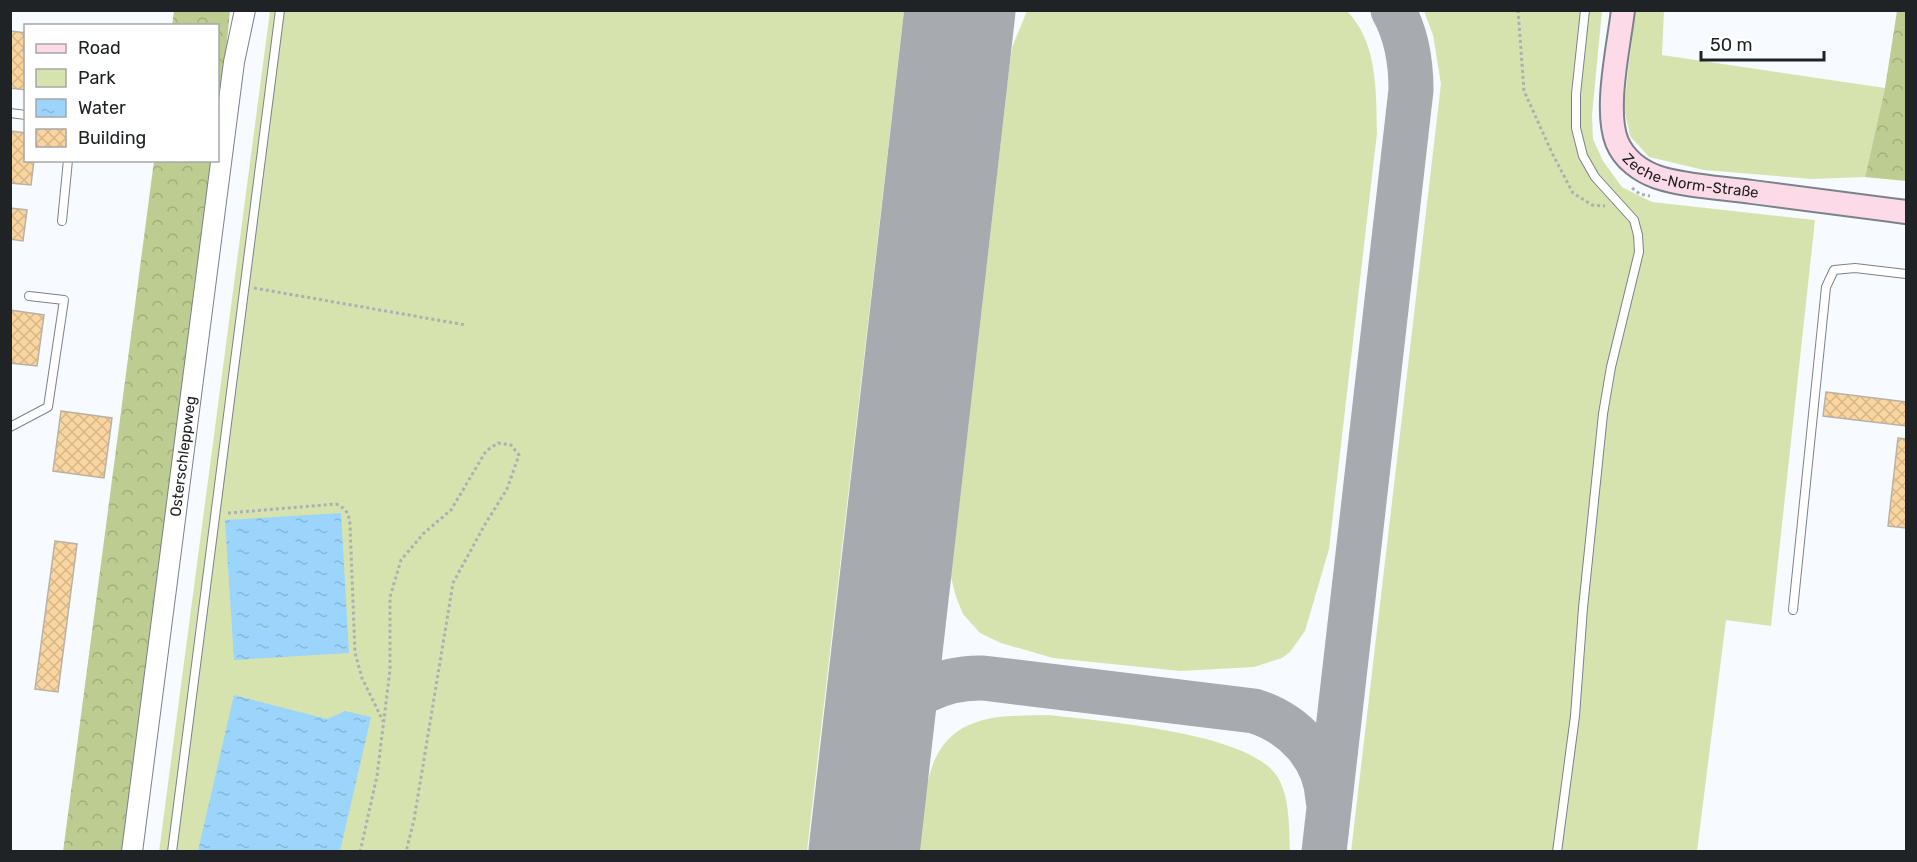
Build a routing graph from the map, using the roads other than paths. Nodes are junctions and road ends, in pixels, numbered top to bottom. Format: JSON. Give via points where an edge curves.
{"nodes":[{"id":1,"x":234,"y":10,"type":"edge"},
{"id":2,"x":245,"y":10,"type":"edge"},
{"id":3,"x":280,"y":10,"type":"edge"},
{"id":4,"x":1585,"y":10,"type":"edge"},
{"id":5,"x":1623,"y":10,"type":"edge"},
{"id":6,"x":234,"y":62,"type":"junction"},
{"id":7,"x":68,"y":162,"type":"edge"},
{"id":8,"x":1906,"y":212,"type":"edge"},
{"id":9,"x":62,"y":221,"type":"dead end"},
{"id":10,"x":1906,"y":274,"type":"edge"},
{"id":11,"x":29,"y":296,"type":"dead end"},
{"id":12,"x":10,"y":427,"type":"edge"},
{"id":13,"x":1793,"y":610,"type":"dead end"},
{"id":14,"x":132,"y":852,"type":"edge"},
{"id":15,"x":172,"y":852,"type":"edge"},
{"id":16,"x":1557,"y":852,"type":"edge"}],
"edges":[{"from":1,"to":6,"type":"street","name":"Osterschleppweg"},
{"from":2,"to":6,"type":"street","name":"Osterschleppweg"},
{"from":3,"to":15,"type":"lane"},
{"from":4,"to":16,"type":"lane","via":[[1576,128],[1583,156],[1595,177],[1634,220],[1639,252],[1603,414],[1575,716]]},
{"from":5,"to":8,"type":"main road","name":"Zeche-Norm-Straße","via":[[1612,127],[1628,160],[1641,170],[1717,188]]},
{"from":6,"to":14,"type":"street","name":"Osterschleppweg"},
{"from":7,"to":9,"type":"lane"},
{"from":10,"to":13,"type":"lane","via":[[1845,268],[1834,270],[1826,286]]},
{"from":11,"to":12,"type":"lane","via":[[64,300],[48,407]]}]}
